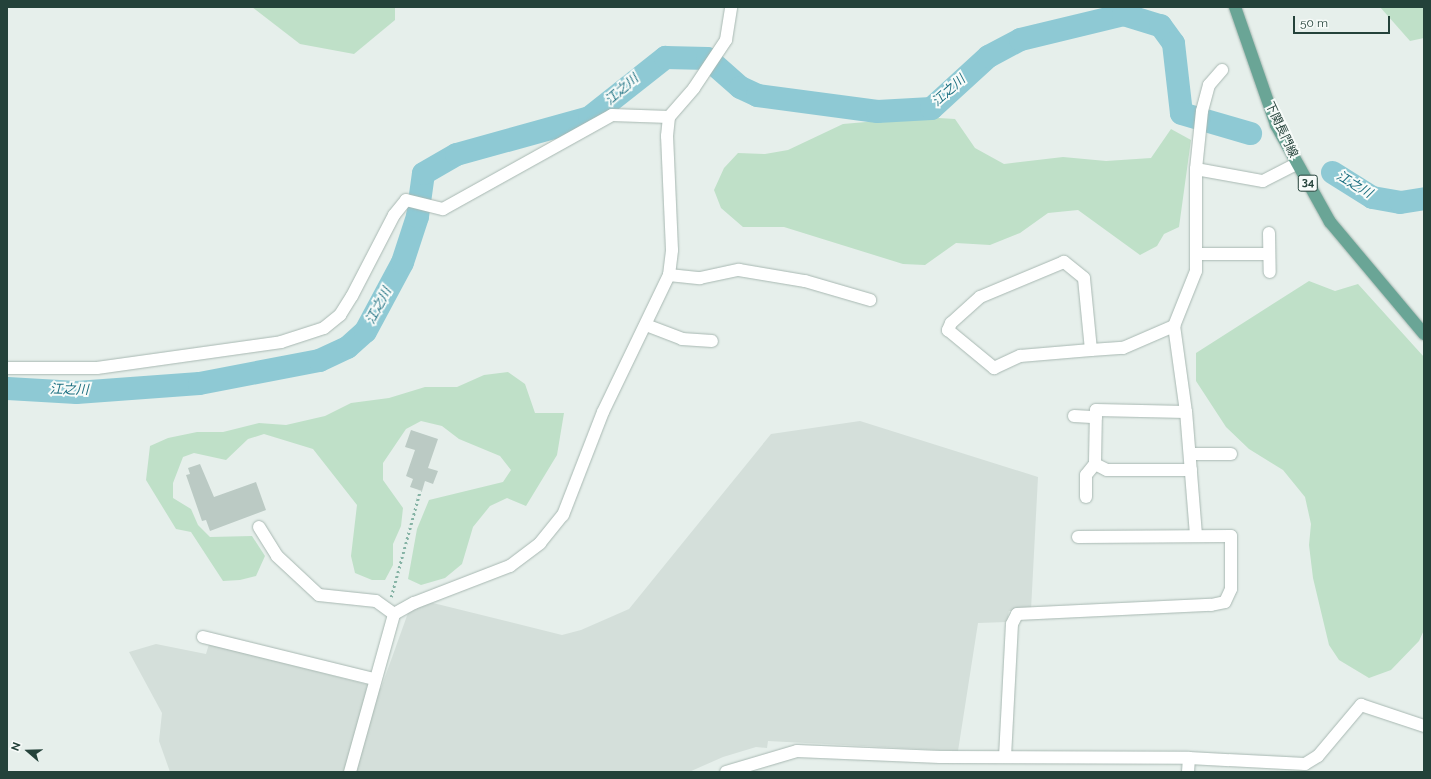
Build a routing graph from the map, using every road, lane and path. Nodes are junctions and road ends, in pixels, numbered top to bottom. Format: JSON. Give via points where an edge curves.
{"nodes":[{"id":1,"x":732,"y":7,"type":"edge"},
{"id":2,"x":1235,"y":7,"type":"edge"},
{"id":3,"x":1222,"y":70,"type":"dead end"},
{"id":4,"x":669,"y":117,"type":"junction"},
{"id":5,"x":1296,"y":164,"type":"junction"},
{"id":6,"x":1196,"y":168,"type":"junction"},
{"id":7,"x":1269,"y":233,"type":"dead end"},
{"id":8,"x":1198,"y":254,"type":"junction"},
{"id":9,"x":1270,"y":254,"type":"junction"},
{"id":10,"x":1270,"y":272,"type":"dead end"},
{"id":11,"x":669,"y":275,"type":"junction"},
{"id":12,"x":870,"y":300,"type":"dead end"},
{"id":13,"x":646,"y":326,"type":"junction"},
{"id":14,"x":1174,"y":326,"type":"junction"},
{"id":15,"x":1424,"y":334,"type":"edge"},
{"id":16,"x":712,"y":341,"type":"dead end"},
{"id":17,"x":1091,"y":350,"type":"junction"},
{"id":18,"x":7,"y":368,"type":"edge"},
{"id":19,"x":1186,"y":412,"type":"junction"},
{"id":20,"x":1074,"y":416,"type":"dead end"},
{"id":21,"x":1096,"y":417,"type":"junction"},
{"id":22,"x":1190,"y":454,"type":"junction"},
{"id":23,"x":1231,"y":454,"type":"dead end"},
{"id":24,"x":1095,"y":464,"type":"junction"},
{"id":25,"x":1191,"y":470,"type":"junction"},
{"id":26,"x":420,"y":491,"type":"dead end"},
{"id":27,"x":1086,"y":497,"type":"dead end"},
{"id":28,"x":259,"y":527,"type":"dead end"},
{"id":29,"x":1196,"y":535,"type":"junction"},
{"id":30,"x":1078,"y":537,"type":"dead end"},
{"id":31,"x":391,"y":612,"type":"junction"},
{"id":32,"x":203,"y":637,"type":"dead end"},
{"id":33,"x":374,"y":680,"type":"junction"},
{"id":34,"x":1424,"y":726,"type":"edge"},
{"id":35,"x":1004,"y":757,"type":"junction"},
{"id":36,"x":1189,"y":758,"type":"junction"},
{"id":37,"x":350,"y":772,"type":"edge"},
{"id":38,"x":726,"y":772,"type":"edge"},
{"id":39,"x":1188,"y":772,"type":"edge"}],
"edges":[{"from":1,"to":4,"type":"street","via":[[726,40],[694,88]]},
{"from":2,"to":5,"type":"main road","name":"下関長門線","number":"34","via":[[1276,125]]},
{"from":3,"to":6,"type":"street","via":[[1209,85],[1202,111]]},
{"from":4,"to":11,"type":"street","via":[[667,136],[672,250]]},
{"from":4,"to":18,"type":"street","via":[[612,115],[443,209],[406,200],[394,215],[348,302],[324,328],[281,342],[97,368]]},
{"from":5,"to":6,"type":"street","via":[[1263,181]]},
{"from":5,"to":15,"type":"main road","name":"下関長門線","number":"34","via":[[1330,222]]},
{"from":6,"to":8,"type":"street","via":[[1194,244]]},
{"from":7,"to":9,"type":"street"},
{"from":8,"to":9,"type":"street"},
{"from":8,"to":14,"type":"street","via":[[1192,285],[1179,307]]},
{"from":9,"to":10,"type":"street"},
{"from":11,"to":12,"type":"street","via":[[700,278],[739,270],[806,281]]},
{"from":11,"to":13,"type":"street"},
{"from":13,"to":16,"type":"street","via":[[682,339]]},
{"from":13,"to":31,"type":"street","via":[[603,412],[563,515],[540,543],[510,566]]},
{"from":14,"to":17,"type":"street","via":[[1123,348]]},
{"from":14,"to":19,"type":"street"},
{"from":17,"to":17,"type":"street","via":[[1020,356],[994,368],[948,330],[951,323],[980,297],[1064,262],[1084,278]]},
{"from":19,"to":21,"type":"street","via":[[1096,410]]},
{"from":19,"to":22,"type":"street"},
{"from":20,"to":21,"type":"street"},
{"from":21,"to":24,"type":"street"},
{"from":22,"to":23,"type":"street"},
{"from":22,"to":25,"type":"street"},
{"from":24,"to":25,"type":"street","via":[[1107,470]]},
{"from":24,"to":27,"type":"street","via":[[1086,475]]},
{"from":25,"to":29,"type":"street"},
{"from":26,"to":31,"type":"path"},
{"from":28,"to":31,"type":"street","via":[[277,556],[320,595],[364,598]]},
{"from":29,"to":30,"type":"street"},
{"from":29,"to":35,"type":"street","via":[[1231,536],[1231,589],[1225,602],[1017,614],[1012,624]]},
{"from":31,"to":33,"type":"street"},
{"from":32,"to":33,"type":"street"},
{"from":33,"to":37,"type":"street"},
{"from":34,"to":36,"type":"street","via":[[1361,705],[1318,756],[1306,764]]},
{"from":35,"to":36,"type":"street"},
{"from":35,"to":38,"type":"street","via":[[797,751]]},
{"from":36,"to":39,"type":"street"}]}
